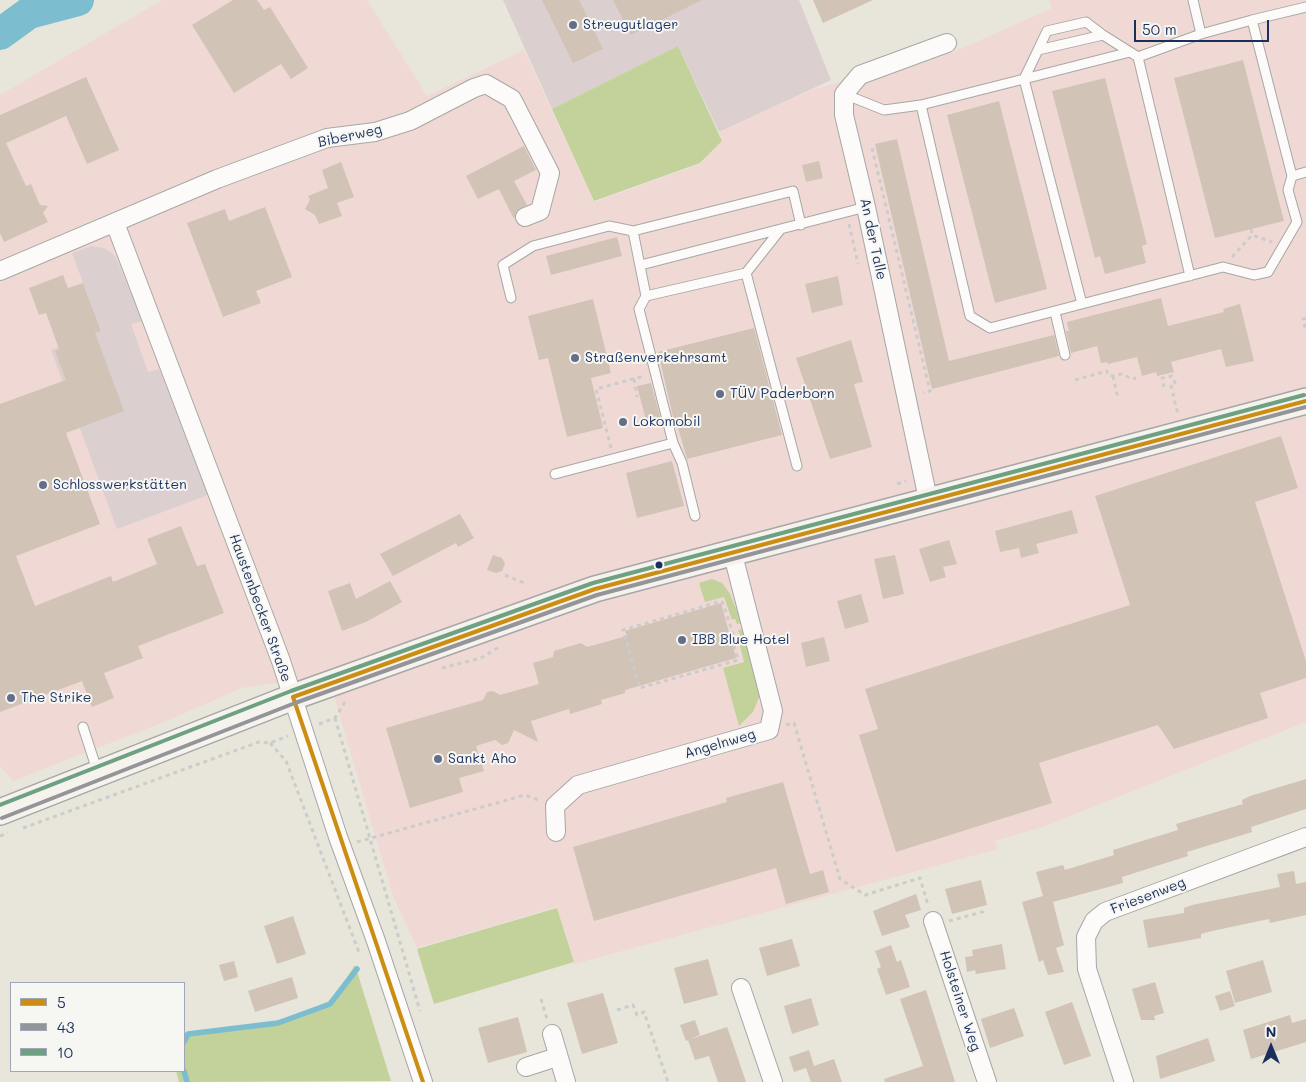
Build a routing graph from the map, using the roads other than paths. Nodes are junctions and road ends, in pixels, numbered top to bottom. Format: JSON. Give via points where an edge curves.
{"nodes":[{"id":1,"x":1193,"y":0,"type":"edge"},
{"id":2,"x":1306,"y":7,"type":"edge"},
{"id":3,"x":1252,"y":20,"type":"junction"},
{"id":4,"x":1201,"y":34,"type":"junction"},
{"id":5,"x":1103,"y":35,"type":"junction"},
{"id":6,"x":947,"y":44,"type":"dead end"},
{"id":7,"x":1038,"y":50,"type":"junction"},
{"id":8,"x":1130,"y":52,"type":"junction"},
{"id":9,"x":1138,"y":57,"type":"junction"},
{"id":10,"x":1024,"y":79,"type":"junction"},
{"id":11,"x":844,"y":94,"type":"junction"},
{"id":12,"x":921,"y":105,"type":"junction"},
{"id":13,"x":1306,"y":172,"type":"edge"},
{"id":14,"x":1292,"y":176,"type":"junction"},
{"id":15,"x":866,"y":206,"type":"junction"},
{"id":16,"x":525,"y":217,"type":"dead end"},
{"id":17,"x":115,"y":223,"type":"junction"},
{"id":18,"x":801,"y":224,"type":"junction"},
{"id":19,"x":633,"y":230,"type":"junction"},
{"id":20,"x":780,"y":230,"type":"junction"},
{"id":21,"x":641,"y":265,"type":"junction"},
{"id":22,"x":0,"y":272,"type":"edge"},
{"id":23,"x":746,"y":273,"type":"junction"},
{"id":24,"x":1190,"y":276,"type":"junction"},
{"id":25,"x":646,"y":296,"type":"junction"},
{"id":26,"x":511,"y":298,"type":"dead end"},
{"id":27,"x":1082,"y":304,"type":"junction"},
{"id":28,"x":1055,"y":312,"type":"junction"},
{"id":29,"x":1065,"y":354,"type":"dead end"},
{"id":30,"x":1306,"y":401,"type":"edge"},
{"id":31,"x":673,"y":442,"type":"junction"},
{"id":32,"x":797,"y":466,"type":"dead end"},
{"id":33,"x":556,"y":474,"type":"dead end"},
{"id":34,"x":928,"y":499,"type":"junction"},
{"id":35,"x":695,"y":516,"type":"dead end"},
{"id":36,"x":732,"y":551,"type":"junction"},
{"id":37,"x":293,"y":697,"type":"junction"},
{"id":38,"x":83,"y":727,"type":"dead end"},
{"id":39,"x":98,"y":773,"type":"junction"},
{"id":40,"x":5,"y":822,"type":"edge"},
{"id":41,"x":556,"y":832,"type":"dead end"},
{"id":42,"x":1306,"y":837,"type":"edge"},
{"id":43,"x":934,"y":922,"type":"road end"},
{"id":44,"x":740,"y":988,"type":"dead end"},
{"id":45,"x":552,"y":1034,"type":"dead end"},
{"id":46,"x":558,"y":1057,"type":"junction"},
{"id":47,"x":526,"y":1067,"type":"dead end"},
{"id":48,"x":423,"y":1082,"type":"edge"},
{"id":49,"x":566,"y":1082,"type":"edge"},
{"id":50,"x":773,"y":1082,"type":"edge"},
{"id":51,"x":987,"y":1082,"type":"edge"},
{"id":52,"x":1124,"y":1082,"type":"edge"}],
"edges":[{"from":1,"to":4,"type":"lane"},
{"from":2,"to":3,"type":"lane"},
{"from":3,"to":4,"type":"lane"},
{"from":3,"to":14,"type":"lane"},
{"from":4,"to":9,"type":"lane"},
{"from":5,"to":7,"type":"lane"},
{"from":5,"to":7,"type":"lane","via":[[1086,22],[1047,31]]},
{"from":5,"to":8,"type":"lane"},
{"from":6,"to":11,"type":"street","via":[[860,75]]},
{"from":7,"to":10,"type":"lane"},
{"from":8,"to":9,"type":"lane"},
{"from":8,"to":10,"type":"lane"},
{"from":9,"to":24,"type":"lane"},
{"from":10,"to":12,"type":"lane"},
{"from":10,"to":27,"type":"lane"},
{"from":11,"to":12,"type":"lane","via":[[884,110]]},
{"from":11,"to":15,"type":"street","name":"An der Talle","via":[[844,115]]},
{"from":12,"to":28,"type":"lane","via":[[970,316],[990,328]]},
{"from":13,"to":14,"type":"lane"},
{"from":14,"to":24,"type":"lane","via":[[1288,190],[1297,222],[1268,272],[1254,275],[1223,267]]},
{"from":15,"to":18,"type":"lane"},
{"from":15,"to":34,"type":"street","name":"An der Talle"},
{"from":16,"to":17,"type":"street","name":"Biberweg","via":[[540,211],[550,174],[512,99],[486,84],[410,121],[375,132],[327,138],[217,179]]},
{"from":17,"to":22,"type":"street","name":"Biberweg"},
{"from":17,"to":37,"type":"street","name":"Haustenbecker Straße"},
{"from":18,"to":19,"type":"lane","via":[[793,191]]},
{"from":18,"to":20,"type":"lane"},
{"from":19,"to":21,"type":"lane"},
{"from":19,"to":26,"type":"lane","via":[[610,226],[533,246],[503,265]]},
{"from":20,"to":21,"type":"lane"},
{"from":20,"to":23,"type":"lane"},
{"from":21,"to":25,"type":"lane"},
{"from":23,"to":25,"type":"lane"},
{"from":23,"to":32,"type":"lane"},
{"from":24,"to":27,"type":"lane"},
{"from":25,"to":31,"type":"lane","via":[[639,309]]},
{"from":27,"to":28,"type":"lane"},
{"from":28,"to":29,"type":"lane"},
{"from":30,"to":34,"type":"street"},
{"from":31,"to":33,"type":"lane"},
{"from":31,"to":35,"type":"lane","via":[[682,463]]},
{"from":34,"to":36,"type":"street"},
{"from":36,"to":37,"type":"street","via":[[595,589]]},
{"from":36,"to":41,"type":"street","name":"Angelnweg","via":[[773,711],[769,730],[578,785],[555,806]]},
{"from":37,"to":39,"type":"street"},
{"from":37,"to":48,"type":"street","name":"Haustenbecker Straße"},
{"from":38,"to":39,"type":"lane"},
{"from":39,"to":40,"type":"street"},
{"from":42,"to":52,"type":"street","name":"Friesenweg","via":[[1105,912],[1094,921],[1086,937],[1087,969]]},
{"from":43,"to":51,"type":"street","name":"Holsteiner Weg"},
{"from":44,"to":50,"type":"street"},
{"from":45,"to":46,"type":"street"},
{"from":46,"to":47,"type":"street"},
{"from":46,"to":49,"type":"street"}]}
